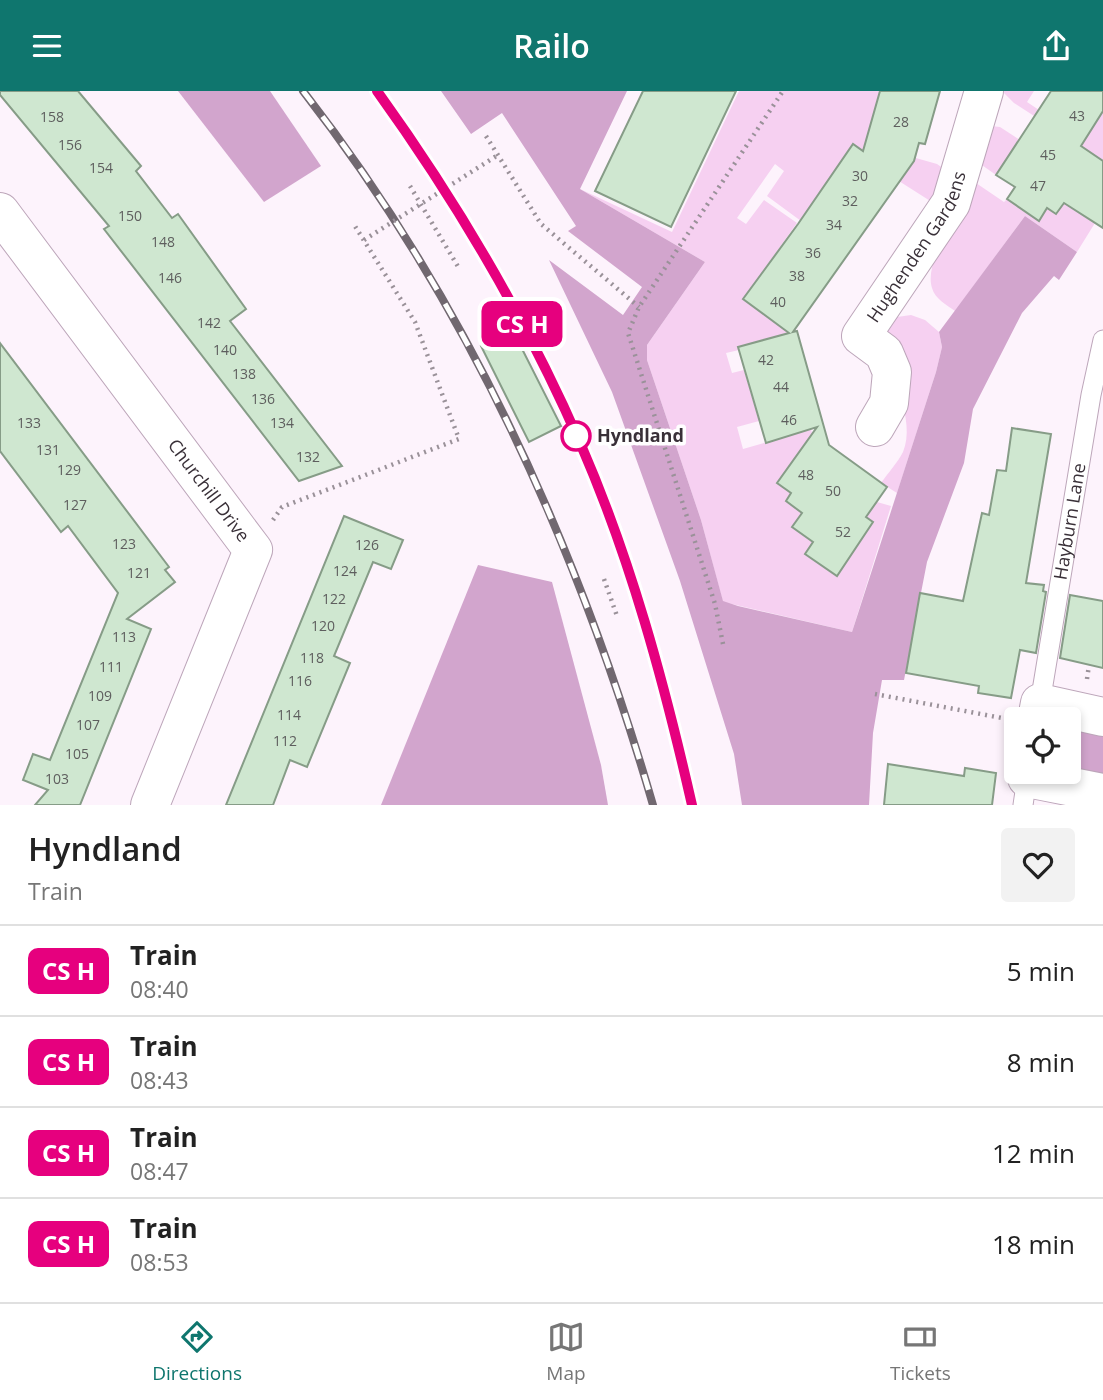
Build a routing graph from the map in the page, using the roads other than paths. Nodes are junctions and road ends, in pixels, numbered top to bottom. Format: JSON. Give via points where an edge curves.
{"nodes":[{"id":1,"x":984,"y":91,"type":"edge"},
{"id":2,"x":0,"y":212,"type":"edge"},
{"id":3,"x":1103,"y":340,"type":"edge"},
{"id":4,"x":875,"y":427,"type":"dead end"},
{"id":5,"x":1028,"y":707,"type":"edge"},
{"id":6,"x":1081,"y":716,"type":"edge"},
{"id":7,"x":1103,"y":717,"type":"edge"},
{"id":8,"x":1026,"y":785,"type":"edge"},
{"id":9,"x":1103,"y":793,"type":"edge"},
{"id":10,"x":150,"y":805,"type":"edge"}],
"edges":[{"from":1,"to":4,"type":"street","name":"Hughenden Gardens","via":[[951,203],[861,336],[884,353],[892,372],[889,403]]},
{"from":2,"to":10,"type":"street","name":"Churchill Drive","via":[[253,550]]},
{"from":3,"to":5,"type":"lane","name":"Hayburn Lane"},
{"from":6,"to":7,"type":"street"},
{"from":8,"to":9,"type":"street"}]}
